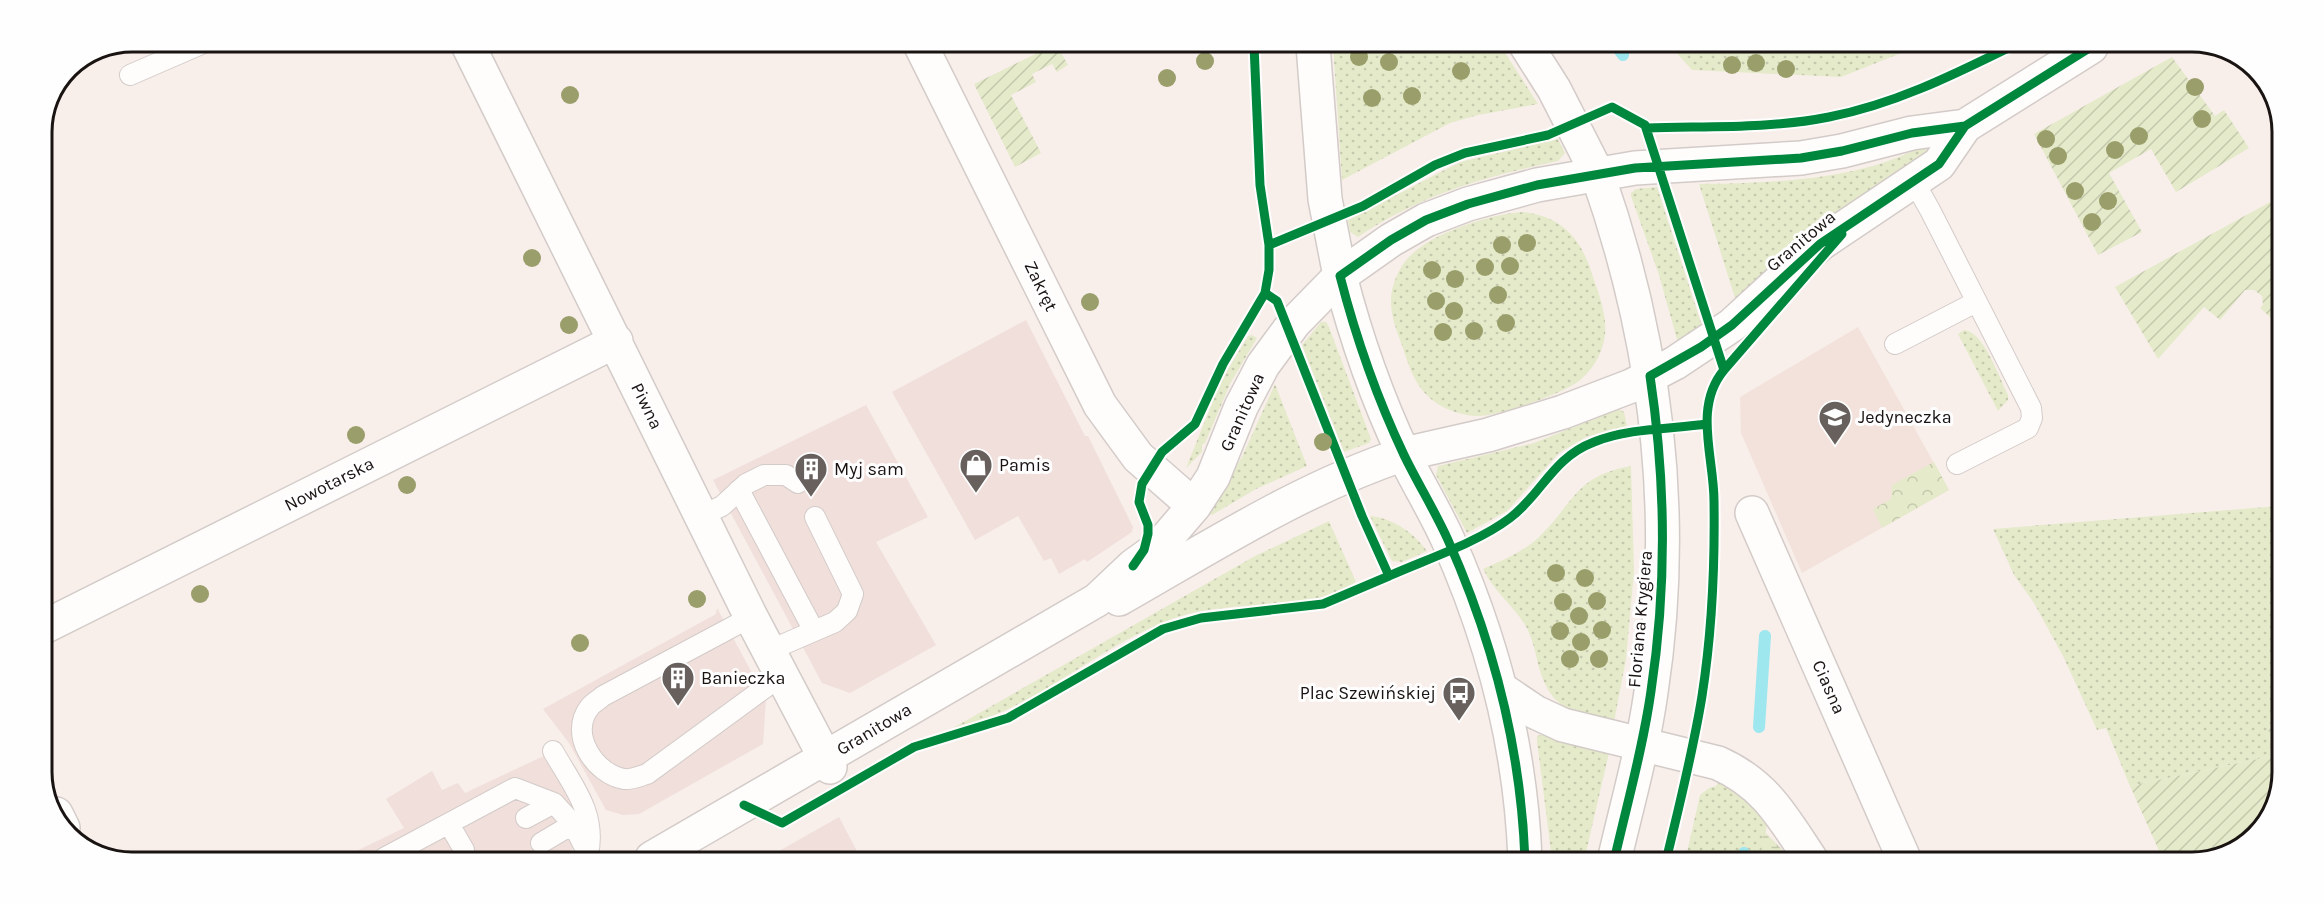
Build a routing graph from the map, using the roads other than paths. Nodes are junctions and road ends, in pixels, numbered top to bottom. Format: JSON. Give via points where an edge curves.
{"nodes":[{"id":1,"x":183,"y":52,"type":"edge"},
{"id":2,"x":472,"y":52,"type":"edge"},
{"id":3,"x":924,"y":52,"type":"edge"},
{"id":4,"x":1314,"y":52,"type":"edge"},
{"id":5,"x":1530,"y":52,"type":"edge"},
{"id":6,"x":2083,"y":52,"type":"edge"},
{"id":7,"x":130,"y":75,"type":"dead end"},
{"id":8,"x":1965,"y":126,"type":"junction"},
{"id":9,"x":1597,"y":173,"type":"junction"},
{"id":10,"x":1913,"y":180,"type":"junction"},
{"id":11,"x":1340,"y":276,"type":"junction"},
{"id":12,"x":1976,"y":302,"type":"junction"},
{"id":13,"x":616,"y":341,"type":"junction"},
{"id":14,"x":1895,"y":344,"type":"dead end"},
{"id":15,"x":1650,"y":376,"type":"junction"},
{"id":16,"x":1404,"y":454,"type":"junction"},
{"id":17,"x":1957,"y":464,"type":"dead end"},
{"id":18,"x":798,"y":483,"type":"dead end"},
{"id":19,"x":739,"y":490,"type":"junction"},
{"id":20,"x":1194,"y":506,"type":"junction"},
{"id":21,"x":1752,"y":513,"type":"dead end"},
{"id":22,"x":701,"y":516,"type":"junction"},
{"id":23,"x":815,"y":517,"type":"dead end"},
{"id":24,"x":1096,"y":600,"type":"junction"},
{"id":25,"x":751,"y":617,"type":"junction"},
{"id":26,"x":53,"y":623,"type":"edge"},
{"id":27,"x":814,"y":631,"type":"junction"},
{"id":28,"x":775,"y":664,"type":"junction"},
{"id":29,"x":1500,"y":688,"type":"junction"},
{"id":30,"x":1641,"y":745,"type":"junction"},
{"id":31,"x":553,"y":751,"type":"dead end"},
{"id":32,"x":827,"y":763,"type":"junction"},
{"id":33,"x":554,"y":803,"type":"junction"},
{"id":34,"x":526,"y":818,"type":"dead end"},
{"id":35,"x":449,"y":824,"type":"junction"},
{"id":36,"x":573,"y":824,"type":"junction"},
{"id":37,"x":541,"y":843,"type":"dead end"},
{"id":38,"x":464,"y":850,"type":"dead end"},
{"id":39,"x":395,"y":852,"type":"edge"},
{"id":40,"x":587,"y":852,"type":"edge"},
{"id":41,"x":590,"y":852,"type":"edge"},
{"id":42,"x":663,"y":852,"type":"edge"},
{"id":43,"x":1524,"y":852,"type":"edge"},
{"id":44,"x":1616,"y":852,"type":"edge"},
{"id":45,"x":1806,"y":852,"type":"edge"},
{"id":46,"x":1901,"y":852,"type":"edge"}],
"edges":[{"from":1,"to":7,"type":"lane"},
{"from":2,"to":13,"type":"street","name":"Piwna"},
{"from":3,"to":20,"type":"street","name":"Zakręt","via":[[1100,405],[1138,457]]},
{"from":4,"to":11,"type":"street","via":[[1324,188]]},
{"from":5,"to":9,"type":"street","name":"Floriana Krygiera"},
{"from":6,"to":8,"type":"street","name":"Granitowa"},
{"from":8,"to":9,"type":"street","name":"Granitowa","via":[[1777,161]]},
{"from":8,"to":10,"type":"street","name":"Granitowa","via":[[1939,164]]},
{"from":9,"to":11,"type":"street","name":"Granitowa","via":[[1508,192],[1440,215],[1390,240]]},
{"from":9,"to":15,"type":"street","name":"Floriana Krygiera","via":[[1628,272]]},
{"from":10,"to":12,"type":"lane"},
{"from":10,"to":15,"type":"street","name":"Granitowa","via":[[1820,244],[1732,325]]},
{"from":11,"to":16,"type":"street","via":[[1364,360]]},
{"from":11,"to":20,"type":"street","name":"Granitowa","via":[[1294,323],[1263,365],[1241,407],[1217,469]]},
{"from":12,"to":14,"type":"lane"},
{"from":12,"to":17,"type":"lane","via":[[2031,408],[2032,418],[2028,428],[2019,434]]},
{"from":13,"to":22,"type":"street","name":"Piwna"},
{"from":13,"to":26,"type":"street","name":"Nowotarska"},
{"from":15,"to":16,"type":"street","name":"Granitowa","via":[[1587,404],[1514,428]]},
{"from":15,"to":30,"type":"street","name":"Floriana Krygiera","via":[[1660,451],[1663,561],[1655,665]]},
{"from":16,"to":24,"type":"street","name":"Granitowa","via":[[1291,502],[1118,599]]},
{"from":16,"to":29,"type":"street","via":[[1449,541],[1480,620]]},
{"from":18,"to":19,"type":"lane","via":[[786,475],[764,476]]},
{"from":19,"to":22,"type":"lane","via":[[722,506]]},
{"from":19,"to":27,"type":"lane"},
{"from":20,"to":24,"type":"street","name":"Granitowa","via":[[1158,548]]},
{"from":21,"to":46,"type":"street","name":"Ciasna"},
{"from":22,"to":25,"type":"street","name":"Piwna"},
{"from":23,"to":27,"type":"lane","via":[[853,594],[847,611],[835,622]]},
{"from":24,"to":32,"type":"street","name":"Granitowa"},
{"from":25,"to":28,"type":"street","name":"Piwna"},
{"from":25,"to":28,"type":"lane","via":[[603,696],[589,707],[582,723],[583,742],[606,773],[626,779],[647,774]]},
{"from":27,"to":28,"type":"lane"},
{"from":28,"to":32,"type":"street","name":"Piwna"},
{"from":29,"to":30,"type":"street","via":[[1542,717]]},
{"from":29,"to":43,"type":"street","via":[[1517,774]]},
{"from":30,"to":44,"type":"street","name":"Floriana Krygiera"},
{"from":30,"to":45,"type":"street","via":[[1718,763],[1743,775],[1772,801]]},
{"from":31,"to":41,"type":"lane","via":[[585,806],[592,833]]},
{"from":32,"to":42,"type":"street","name":"Granitowa"},
{"from":33,"to":34,"type":"lane"},
{"from":33,"to":35,"type":"lane","via":[[515,788]]},
{"from":33,"to":36,"type":"lane"},
{"from":35,"to":38,"type":"lane"},
{"from":35,"to":39,"type":"lane"},
{"from":36,"to":37,"type":"lane"},
{"from":36,"to":40,"type":"lane"}]}
